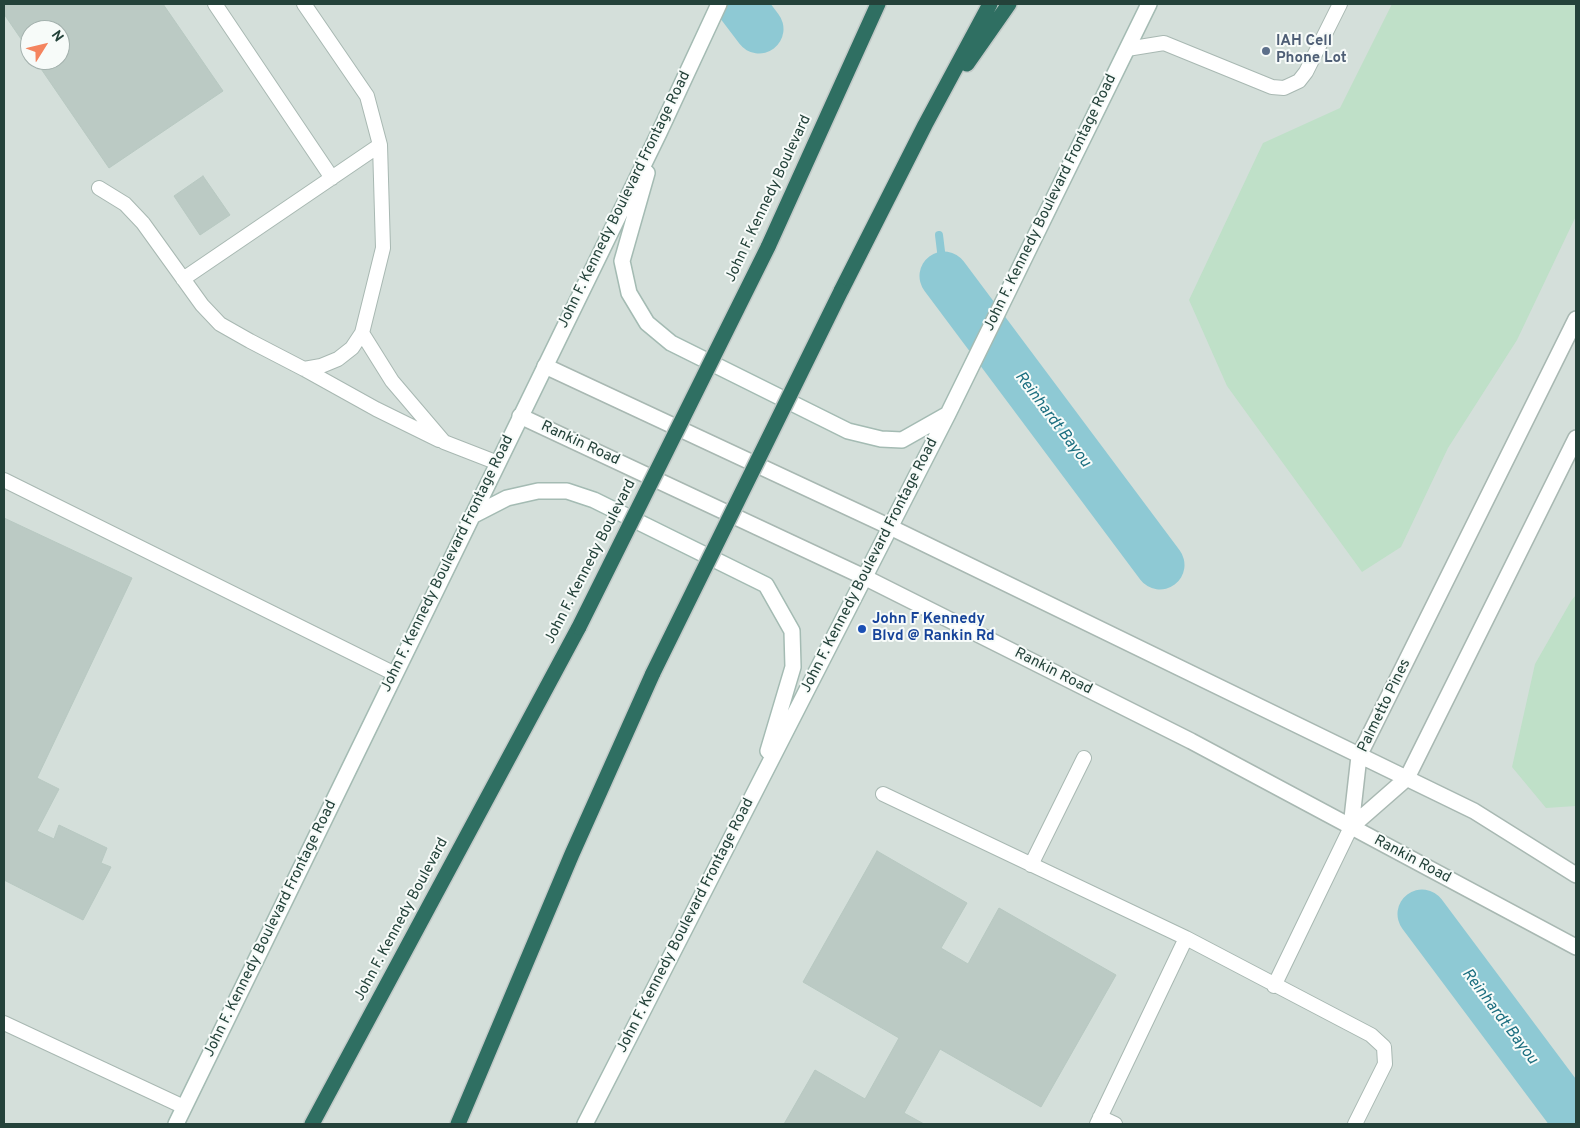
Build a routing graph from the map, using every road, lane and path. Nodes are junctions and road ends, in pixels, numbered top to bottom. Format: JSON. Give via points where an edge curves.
{"nodes":[{"id":1,"x":215,"y":4,"type":"edge"},
{"id":2,"x":304,"y":4,"type":"edge"},
{"id":3,"x":719,"y":4,"type":"edge"},
{"id":4,"x":878,"y":4,"type":"edge"},
{"id":5,"x":990,"y":4,"type":"edge"},
{"id":6,"x":1009,"y":4,"type":"edge"},
{"id":7,"x":1149,"y":4,"type":"edge"},
{"id":8,"x":1340,"y":4,"type":"edge"},
{"id":9,"x":1127,"y":49,"type":"junction"},
{"id":10,"x":925,"y":125,"type":"junction"},
{"id":11,"x":659,"y":133,"type":"junction"},
{"id":12,"x":380,"y":145,"type":"junction"},
{"id":13,"x":332,"y":178,"type":"junction"},
{"id":14,"x":99,"y":188,"type":"dead end"},
{"id":15,"x":183,"y":279,"type":"junction"},
{"id":16,"x":1576,"y":319,"type":"edge"},
{"id":17,"x":362,"y":333,"type":"junction"},
{"id":18,"x":545,"y":366,"type":"junction"},
{"id":19,"x":304,"y":369,"type":"junction"},
{"id":20,"x":948,"y":414,"type":"junction"},
{"id":21,"x":520,"y":416,"type":"junction"},
{"id":22,"x":1576,"y":438,"type":"edge"},
{"id":23,"x":444,"y":442,"type":"junction"},
{"id":24,"x":498,"y":463,"type":"junction"},
{"id":25,"x":4,"y":480,"type":"edge"},
{"id":26,"x":472,"y":516,"type":"junction"},
{"id":27,"x":890,"y":527,"type":"junction"},
{"id":28,"x":864,"y":577,"type":"junction"},
{"id":29,"x":395,"y":674,"type":"junction"},
{"id":30,"x":1359,"y":756,"type":"junction"},
{"id":31,"x":1084,"y":758,"type":"dead end"},
{"id":32,"x":1407,"y":778,"type":"junction"},
{"id":33,"x":757,"y":788,"type":"junction"},
{"id":34,"x":883,"y":794,"type":"dead end"},
{"id":35,"x":1351,"y":827,"type":"junction"},
{"id":36,"x":1031,"y":865,"type":"junction"},
{"id":37,"x":1576,"y":874,"type":"edge"},
{"id":38,"x":1186,"y":938,"type":"junction"},
{"id":39,"x":1576,"y":947,"type":"edge"},
{"id":40,"x":1274,"y":986,"type":"junction"},
{"id":41,"x":4,"y":1023,"type":"edge"},
{"id":42,"x":184,"y":1107,"type":"junction"},
{"id":43,"x":1099,"y":1121,"type":"edge"},
{"id":44,"x":176,"y":1124,"type":"edge"},
{"id":45,"x":312,"y":1124,"type":"edge"},
{"id":46,"x":458,"y":1124,"type":"edge"},
{"id":47,"x":584,"y":1124,"type":"edge"},
{"id":48,"x":1115,"y":1124,"type":"edge"},
{"id":49,"x":1355,"y":1124,"type":"edge"}],
"edges":[{"from":1,"to":13,"type":"lane"},
{"from":2,"to":12,"type":"lane","via":[[366,96]]},
{"from":3,"to":11,"type":"street","name":"John F. Kennedy Boulevard Frontage Road"},
{"from":4,"to":45,"type":"highway","name":"John F. Kennedy Boulevard","bridge":true,"via":[[768,246],[578,627]]},
{"from":5,"to":10,"type":"highway"},
{"from":6,"to":10,"type":"highway"},
{"from":7,"to":9,"type":"street","name":"John F. Kennedy Boulevard Frontage Road"},
{"from":8,"to":9,"type":"lane","via":[[1306,72],[1299,82],[1284,88],[1272,87],[1164,43]]},
{"from":9,"to":20,"type":"street","name":"John F. Kennedy Boulevard Frontage Road"},
{"from":10,"to":46,"type":"highway","bridge":true,"via":[[653,673],[572,854]]},
{"from":11,"to":18,"type":"street","name":"John F. Kennedy Boulevard Frontage Road"},
{"from":11,"to":20,"type":"street","via":[[622,262],[629,293],[647,323],[672,343],[848,431],[902,440]]},
{"from":12,"to":13,"type":"lane"},
{"from":12,"to":17,"type":"lane","via":[[384,248]]},
{"from":13,"to":15,"type":"lane"},
{"from":14,"to":15,"type":"lane","via":[[124,204],[143,223]]},
{"from":15,"to":19,"type":"lane","via":[[220,324]]},
{"from":16,"to":30,"type":"street","name":"Palmetto Pines"},
{"from":17,"to":19,"type":"lane","via":[[352,348],[338,359]]},
{"from":17,"to":23,"type":"lane","via":[[392,381]]},
{"from":18,"to":21,"type":"street","name":"John F. Kennedy Boulevard Frontage Road"},
{"from":18,"to":27,"type":"street"},
{"from":19,"to":23,"type":"lane","via":[[376,410]]},
{"from":20,"to":27,"type":"street","name":"John F. Kennedy Boulevard Frontage Road"},
{"from":21,"to":24,"type":"street","name":"John F. Kennedy Boulevard Frontage Road"},
{"from":21,"to":28,"type":"street","name":"Rankin Road"},
{"from":22,"to":32,"type":"street"},
{"from":23,"to":24,"type":"lane"},
{"from":24,"to":26,"type":"street","name":"John F. Kennedy Boulevard Frontage Road"},
{"from":25,"to":29,"type":"lane"},
{"from":26,"to":29,"type":"street","name":"John F. Kennedy Boulevard Frontage Road"},
{"from":26,"to":33,"type":"street","via":[[507,498],[538,491],[567,491],[594,500],[766,585],[792,631],[793,667]]},
{"from":27,"to":28,"type":"street","name":"John F. Kennedy Boulevard Frontage Road"},
{"from":27,"to":30,"type":"street"},
{"from":28,"to":33,"type":"street","name":"John F. Kennedy Boulevard Frontage Road"},
{"from":28,"to":35,"type":"street","name":"Rankin Road","via":[[1191,741]]},
{"from":29,"to":42,"type":"street","name":"John F. Kennedy Boulevard Frontage Road"},
{"from":30,"to":32,"type":"street"},
{"from":30,"to":35,"type":"street","name":"Palmetto Pines"},
{"from":31,"to":36,"type":"lane"},
{"from":32,"to":35,"type":"street"},
{"from":32,"to":37,"type":"street","via":[[1474,811]]},
{"from":33,"to":47,"type":"street","name":"John F. Kennedy Boulevard Frontage Road"},
{"from":34,"to":36,"type":"lane"},
{"from":35,"to":39,"type":"street","name":"Rankin Road"},
{"from":35,"to":40,"type":"lane"},
{"from":36,"to":38,"type":"lane"},
{"from":38,"to":40,"type":"lane"},
{"from":38,"to":43,"type":"lane"},
{"from":40,"to":49,"type":"lane","via":[[1371,1035],[1384,1048],[1385,1064]]},
{"from":41,"to":42,"type":"lane"},
{"from":42,"to":44,"type":"street","name":"John F. Kennedy Boulevard Frontage Road"},
{"from":43,"to":48,"type":"lane"}]}
